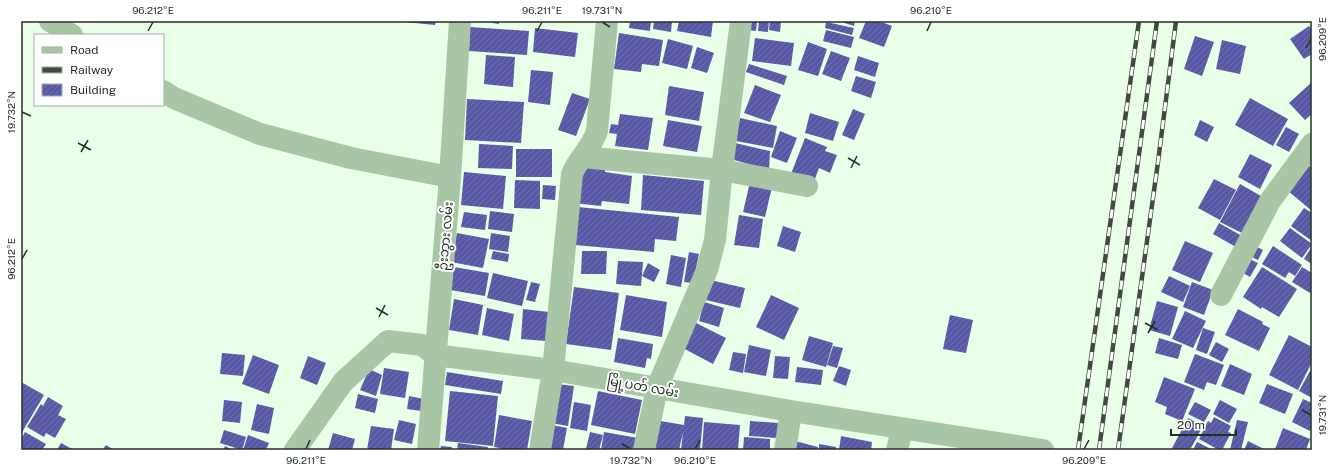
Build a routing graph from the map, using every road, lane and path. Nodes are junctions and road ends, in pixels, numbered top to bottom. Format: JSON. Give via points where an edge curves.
{"nodes":[{"id":1,"x":50,"y":21,"type":"edge"},
{"id":2,"x":460,"y":21,"type":"edge"},
{"id":3,"x":607,"y":21,"type":"edge"},
{"id":4,"x":742,"y":21,"type":"edge"},
{"id":5,"x":70,"y":34,"type":"edge"},
{"id":6,"x":164,"y":92,"type":"edge"},
{"id":7,"x":1312,"y":144,"type":"edge"},
{"id":8,"x":582,"y":157,"type":"junction"},
{"id":9,"x":722,"y":170,"type":"junction"},
{"id":10,"x":450,"y":177,"type":"junction"},
{"id":11,"x":807,"y":186,"type":"dead end"},
{"id":12,"x":1221,"y":295,"type":"dead end"},
{"id":13,"x":435,"y":355,"type":"junction"},
{"id":14,"x":553,"y":370,"type":"junction"},
{"id":15,"x":657,"y":388,"type":"junction"},
{"id":16,"x":791,"y":411,"type":"junction"},
{"id":17,"x":902,"y":429,"type":"junction"},
{"id":18,"x":295,"y":450,"type":"edge"},
{"id":19,"x":428,"y":450,"type":"edge"},
{"id":20,"x":540,"y":450,"type":"edge"},
{"id":21,"x":644,"y":450,"type":"edge"},
{"id":22,"x":785,"y":450,"type":"edge"},
{"id":23,"x":897,"y":450,"type":"edge"},
{"id":24,"x":1044,"y":450,"type":"edge"}],
"edges":[{"from":1,"to":5,"type":"street"},
{"from":2,"to":10,"type":"street","name":"ဦးဘွား လမ်း"},
{"from":3,"to":8,"type":"street","via":[[597,131],[595,139]]},
{"from":4,"to":9,"type":"street"},
{"from":6,"to":10,"type":"street","via":[[260,134],[351,158]]},
{"from":7,"to":12,"type":"street","via":[[1270,201]]},
{"from":8,"to":9,"type":"street"},
{"from":8,"to":14,"type":"street","via":[[572,174]]},
{"from":9,"to":11,"type":"street"},
{"from":9,"to":15,"type":"street","via":[[716,240],[707,270]]},
{"from":10,"to":13,"type":"street","name":"ဦးဘွား လမ်း"},
{"from":13,"to":14,"type":"street","name":"မြို့ပတ် လမ်း"},
{"from":13,"to":18,"type":"street","name":"မြို့ပတ် လမ်း","via":[[422,345],[388,341],[343,382]]},
{"from":13,"to":19,"type":"street","name":"ဦးဘွား လမ်း"},
{"from":14,"to":15,"type":"street","name":"မြို့ပတ် လမ်း"},
{"from":14,"to":20,"type":"street"},
{"from":15,"to":16,"type":"street","name":"မြို့ပတ် လမ်း"},
{"from":15,"to":21,"type":"street"},
{"from":16,"to":17,"type":"street","name":"မြို့ပတ် လမ်း"},
{"from":16,"to":22,"type":"street"},
{"from":17,"to":23,"type":"street"},
{"from":17,"to":24,"type":"street","name":"မြို့ပတ် လမ်း"}]}
